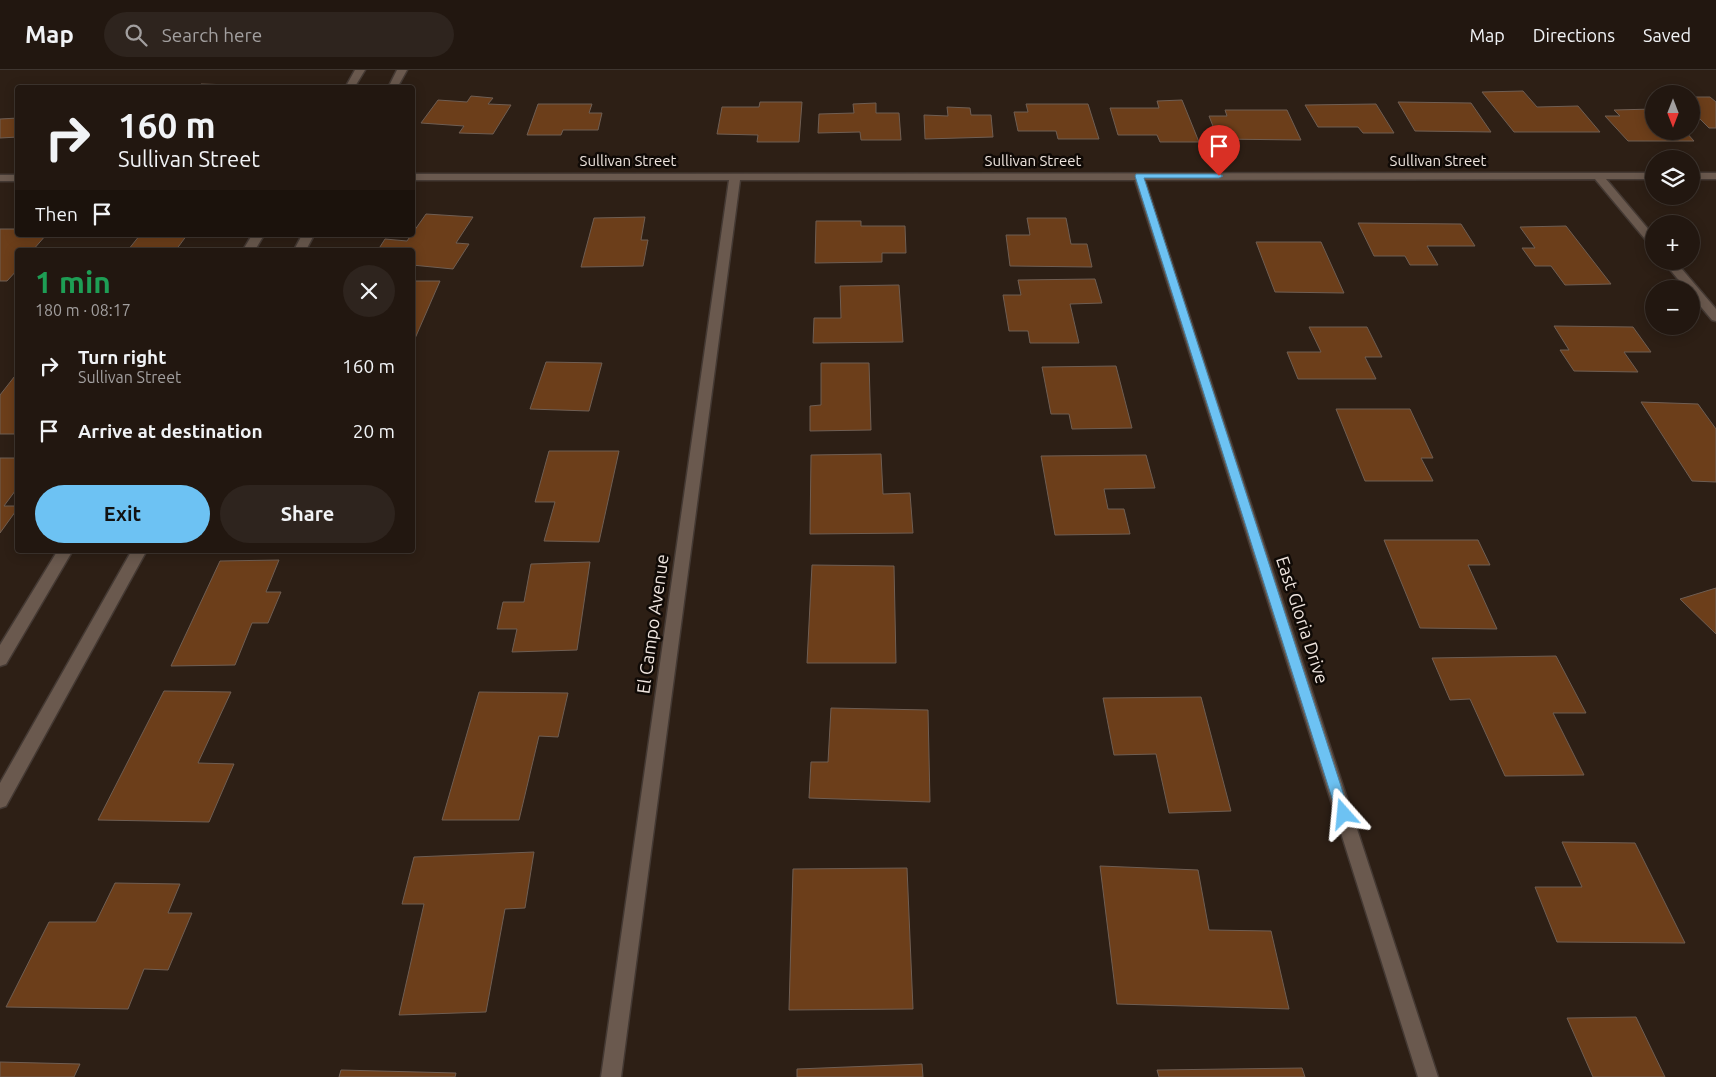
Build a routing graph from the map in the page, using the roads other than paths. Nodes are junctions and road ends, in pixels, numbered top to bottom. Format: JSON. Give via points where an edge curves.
{"nodes":[{"id":1,"x":360,"y":70,"type":"edge"},
{"id":2,"x":402,"y":70,"type":"edge"},
{"id":3,"x":351,"y":85,"type":"edge"},
{"id":4,"x":394,"y":85,"type":"edge"},
{"id":5,"x":735,"y":176,"type":"junction"},
{"id":6,"x":1139,"y":176,"type":"junction"},
{"id":7,"x":1598,"y":176,"type":"junction"},
{"id":8,"x":1645,"y":176,"type":"edge"},
{"id":9,"x":1700,"y":176,"type":"edge"},
{"id":10,"x":1716,"y":176,"type":"edge"},
{"id":11,"x":415,"y":177,"type":"edge"},
{"id":12,"x":0,"y":178,"type":"edge"},
{"id":13,"x":15,"y":178,"type":"edge"},
{"id":14,"x":1645,"y":232,"type":"edge"},
{"id":15,"x":257,"y":237,"type":"edge"},
{"id":16,"x":250,"y":248,"type":"edge"},
{"id":17,"x":1677,"y":270,"type":"edge"},
{"id":18,"x":1716,"y":317,"type":"edge"},
{"id":19,"x":64,"y":553,"type":"edge"},
{"id":20,"x":138,"y":553,"type":"edge"},
{"id":21,"x":0,"y":659,"type":"edge"},
{"id":22,"x":0,"y":800,"type":"edge"},
{"id":23,"x":611,"y":1077,"type":"edge"},
{"id":24,"x":1428,"y":1077,"type":"edge"}],
"edges":[{"from":1,"to":3,"type":"street"},
{"from":2,"to":4,"type":"street"},
{"from":5,"to":6,"type":"street","name":"Sullivan Street"},
{"from":5,"to":11,"type":"street","name":"Sullivan Street"},
{"from":5,"to":23,"type":"street","name":"El Campo Avenue"},
{"from":6,"to":7,"type":"street","name":"Sullivan Street"},
{"from":6,"to":24,"type":"street","name":"East Gloria Drive"},
{"from":7,"to":8,"type":"street","name":"Sullivan Street"},
{"from":7,"to":14,"type":"street"},
{"from":9,"to":10,"type":"street"},
{"from":12,"to":13,"type":"street"},
{"from":15,"to":16,"type":"street"},
{"from":17,"to":18,"type":"street"},
{"from":19,"to":21,"type":"street"},
{"from":20,"to":22,"type":"street"}]}
